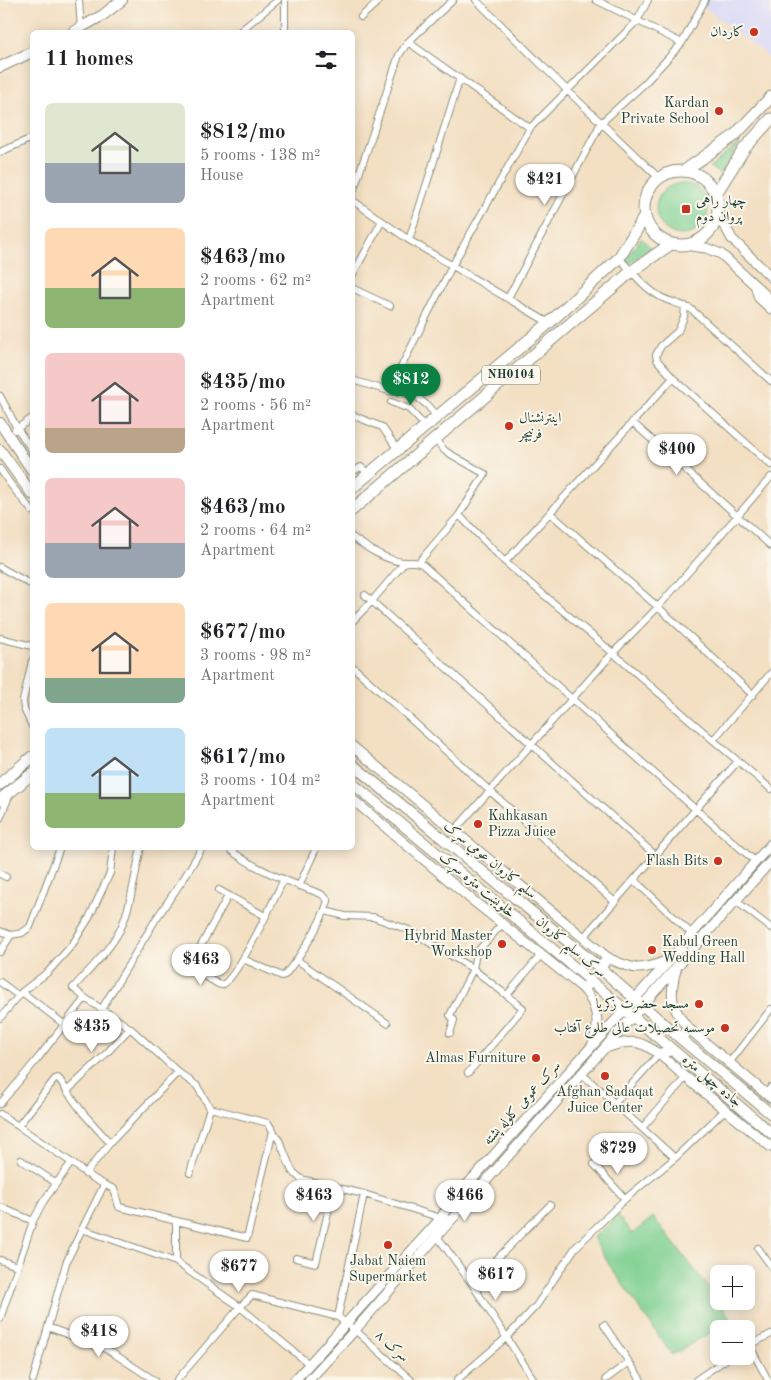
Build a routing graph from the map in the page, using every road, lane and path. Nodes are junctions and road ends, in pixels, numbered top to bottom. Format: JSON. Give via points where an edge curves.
{"nodes":[{"id":1,"x":79,"y":0,"type":"edge"},
{"id":2,"x":122,"y":0,"type":"edge"},
{"id":3,"x":278,"y":0,"type":"edge"},
{"id":4,"x":285,"y":0,"type":"edge"},
{"id":5,"x":380,"y":0,"type":"edge"},
{"id":6,"x":453,"y":0,"type":"edge"},
{"id":7,"x":476,"y":0,"type":"edge"},
{"id":8,"x":596,"y":0,"type":"edge"},
{"id":9,"x":648,"y":0,"type":"edge"},
{"id":10,"x":705,"y":0,"type":"edge"},
{"id":11,"x":361,"y":18,"type":"dead end"},
{"id":12,"x":638,"y":21,"type":"junction"},
{"id":13,"x":77,"y":30,"type":"edge"},
{"id":14,"x":79,"y":30,"type":"edge"},
{"id":15,"x":241,"y":30,"type":"edge"},
{"id":16,"x":285,"y":30,"type":"edge"},
{"id":17,"x":408,"y":42,"type":"junction"},
{"id":18,"x":682,"y":43,"type":"junction"},
{"id":19,"x":30,"y":53,"type":"edge"},
{"id":20,"x":0,"y":67,"type":"edge"},
{"id":21,"x":460,"y":78,"type":"junction"},
{"id":22,"x":568,"y":91,"type":"junction"},
{"id":23,"x":771,"y":97,"type":"edge"},
{"id":24,"x":771,"y":118,"type":"edge"},
{"id":25,"x":601,"y":123,"type":"junction"},
{"id":26,"x":530,"y":128,"type":"junction"},
{"id":27,"x":30,"y":139,"type":"edge"},
{"id":28,"x":0,"y":152,"type":"edge"},
{"id":29,"x":684,"y":171,"type":"junction"},
{"id":30,"x":659,"y":178,"type":"junction"},
{"id":31,"x":355,"y":186,"type":"edge"},
{"id":32,"x":715,"y":194,"type":"junction"},
{"id":33,"x":355,"y":202,"type":"edge"},
{"id":34,"x":644,"y":216,"type":"junction"},
{"id":35,"x":716,"y":216,"type":"junction"},
{"id":36,"x":382,"y":221,"type":"junction"},
{"id":37,"x":409,"y":240,"type":"junction"},
{"id":38,"x":677,"y":244,"type":"junction"},
{"id":39,"x":620,"y":258,"type":"junction"},
{"id":40,"x":452,"y":266,"type":"junction"},
{"id":41,"x":355,"y":270,"type":"edge"},
{"id":42,"x":632,"y":271,"type":"junction"},
{"id":43,"x":769,"y":273,"type":"edge"},
{"id":44,"x":755,"y":285,"type":"junction"},
{"id":45,"x":355,"y":289,"type":"edge"},
{"id":46,"x":508,"y":298,"type":"junction"},
{"id":47,"x":771,"y":300,"type":"edge"},
{"id":48,"x":390,"y":306,"type":"dead end"},
{"id":49,"x":685,"y":306,"type":"junction"},
{"id":50,"x":771,"y":309,"type":"edge"},
{"id":51,"x":549,"y":323,"type":"junction"},
{"id":52,"x":673,"y":378,"type":"junction"},
{"id":53,"x":355,"y":381,"type":"edge"},
{"id":54,"x":771,"y":382,"type":"edge"},
{"id":55,"x":389,"y":390,"type":"junction"},
{"id":56,"x":0,"y":396,"type":"edge"},
{"id":57,"x":391,"y":402,"type":"dead end"},
{"id":58,"x":355,"y":417,"type":"edge"},
{"id":59,"x":437,"y":417,"type":"junction"},
{"id":60,"x":30,"y":419,"type":"edge"},
{"id":61,"x":632,"y":422,"type":"junction"},
{"id":62,"x":0,"y":424,"type":"edge"},
{"id":63,"x":425,"y":426,"type":"junction"},
{"id":64,"x":17,"y":428,"type":"junction"},
{"id":65,"x":8,"y":434,"type":"junction"},
{"id":66,"x":436,"y":440,"type":"junction"},
{"id":67,"x":30,"y":447,"type":"edge"},
{"id":68,"x":0,"y":450,"type":"edge"},
{"id":69,"x":398,"y":450,"type":"junction"},
{"id":70,"x":771,"y":466,"type":"edge"},
{"id":71,"x":30,"y":467,"type":"edge"},
{"id":72,"x":0,"y":469,"type":"edge"},
{"id":73,"x":355,"y":470,"type":"edge"},
{"id":74,"x":369,"y":474,"type":"junction"},
{"id":75,"x":771,"y":477,"type":"edge"},
{"id":76,"x":355,"y":486,"type":"edge"},
{"id":77,"x":30,"y":491,"type":"edge"},
{"id":78,"x":355,"y":508,"type":"edge"},
{"id":79,"x":30,"y":509,"type":"edge"},
{"id":80,"x":550,"y":513,"type":"junction"},
{"id":81,"x":459,"y":515,"type":"junction"},
{"id":82,"x":737,"y":515,"type":"junction"},
{"id":83,"x":355,"y":539,"type":"edge"},
{"id":84,"x":771,"y":546,"type":"edge"},
{"id":85,"x":404,"y":562,"type":"junction"},
{"id":86,"x":419,"y":562,"type":"junction"},
{"id":87,"x":505,"y":562,"type":"junction"},
{"id":88,"x":0,"y":567,"type":"edge"},
{"id":89,"x":30,"y":584,"type":"edge"},
{"id":90,"x":365,"y":595,"type":"dead end"},
{"id":91,"x":372,"y":601,"type":"junction"},
{"id":92,"x":658,"y":607,"type":"junction"},
{"id":93,"x":355,"y":619,"type":"edge"},
{"id":94,"x":0,"y":638,"type":"edge"},
{"id":95,"x":30,"y":646,"type":"edge"},
{"id":96,"x":613,"y":653,"type":"junction"},
{"id":97,"x":355,"y":669,"type":"edge"},
{"id":98,"x":30,"y":670,"type":"edge"},
{"id":99,"x":771,"y":673,"type":"edge"},
{"id":100,"x":753,"y":695,"type":"junction"},
{"id":101,"x":572,"y":699,"type":"junction"},
{"id":102,"x":30,"y":722,"type":"edge"},
{"id":103,"x":713,"y":740,"type":"junction"},
{"id":104,"x":531,"y":745,"type":"junction"},
{"id":105,"x":355,"y":748,"type":"edge"},
{"id":106,"x":30,"y":759,"type":"edge"},
{"id":107,"x":738,"y":761,"type":"junction"},
{"id":108,"x":355,"y":766,"type":"edge"},
{"id":109,"x":30,"y":776,"type":"edge"},
{"id":110,"x":0,"y":784,"type":"edge"},
{"id":111,"x":355,"y":785,"type":"edge"},
{"id":112,"x":771,"y":789,"type":"edge"},
{"id":113,"x":12,"y":791,"type":"junction"},
{"id":114,"x":490,"y":791,"type":"junction"},
{"id":115,"x":0,"y":800,"type":"edge"},
{"id":116,"x":355,"y":802,"type":"edge"},
{"id":117,"x":696,"y":809,"type":"junction"},
{"id":118,"x":0,"y":818,"type":"edge"},
{"id":119,"x":454,"y":831,"type":"junction"},
{"id":120,"x":771,"y":844,"type":"edge"},
{"id":121,"x":59,"y":850,"type":"edge"},
{"id":122,"x":113,"y":850,"type":"edge"},
{"id":123,"x":142,"y":850,"type":"edge"},
{"id":124,"x":201,"y":850,"type":"edge"},
{"id":125,"x":230,"y":850,"type":"edge"},
{"id":126,"x":315,"y":850,"type":"edge"},
{"id":127,"x":656,"y":855,"type":"junction"},
{"id":128,"x":771,"y":861,"type":"edge"},
{"id":129,"x":756,"y":862,"type":"junction"},
{"id":130,"x":284,"y":880,"type":"junction"},
{"id":131,"x":634,"y":880,"type":"junction"},
{"id":132,"x":300,"y":886,"type":"junction"},
{"id":133,"x":220,"y":890,"type":"dead end"},
{"id":134,"x":228,"y":896,"type":"junction"},
{"id":135,"x":736,"y":901,"type":"junction"},
{"id":136,"x":615,"y":902,"type":"junction"},
{"id":137,"x":325,"y":911,"type":"junction"},
{"id":138,"x":265,"y":916,"type":"junction"},
{"id":139,"x":502,"y":924,"type":"junction"},
{"id":140,"x":771,"y":928,"type":"edge"},
{"id":141,"x":0,"y":931,"type":"edge"},
{"id":142,"x":692,"y":934,"type":"junction"},
{"id":143,"x":11,"y":935,"type":"junction"},
{"id":144,"x":583,"y":938,"type":"junction"},
{"id":145,"x":0,"y":952,"type":"edge"},
{"id":146,"x":540,"y":956,"type":"junction"},
{"id":147,"x":608,"y":958,"type":"junction"},
{"id":148,"x":243,"y":959,"type":"junction"},
{"id":149,"x":671,"y":959,"type":"junction"},
{"id":150,"x":297,"y":960,"type":"junction"},
{"id":151,"x":678,"y":966,"type":"junction"},
{"id":152,"x":600,"y":968,"type":"junction"},
{"id":153,"x":473,"y":969,"type":"junction"},
{"id":154,"x":591,"y":981,"type":"junction"},
{"id":155,"x":0,"y":982,"type":"edge"},
{"id":156,"x":584,"y":989,"type":"junction"},
{"id":157,"x":21,"y":994,"type":"junction"},
{"id":158,"x":507,"y":995,"type":"junction"},
{"id":159,"x":85,"y":998,"type":"junction"},
{"id":160,"x":639,"y":1002,"type":"junction"},
{"id":161,"x":771,"y":1009,"type":"edge"},
{"id":162,"x":102,"y":1010,"type":"junction"},
{"id":163,"x":629,"y":1014,"type":"junction"},
{"id":164,"x":0,"y":1018,"type":"edge"},
{"id":165,"x":387,"y":1023,"type":"dead end"},
{"id":166,"x":65,"y":1024,"type":"junction"},
{"id":167,"x":130,"y":1028,"type":"junction"},
{"id":168,"x":688,"y":1028,"type":"junction"},
{"id":169,"x":450,"y":1034,"type":"dead end"},
{"id":170,"x":682,"y":1039,"type":"junction"},
{"id":171,"x":592,"y":1046,"type":"junction"},
{"id":172,"x":604,"y":1049,"type":"junction"},
{"id":173,"x":672,"y":1050,"type":"junction"},
{"id":174,"x":659,"y":1054,"type":"junction"},
{"id":175,"x":729,"y":1063,"type":"junction"},
{"id":176,"x":178,"y":1072,"type":"junction"},
{"id":177,"x":582,"y":1073,"type":"junction"},
{"id":178,"x":468,"y":1074,"type":"dead end"},
{"id":179,"x":686,"y":1077,"type":"junction"},
{"id":180,"x":66,"y":1092,"type":"junction"},
{"id":181,"x":769,"y":1093,"type":"edge"},
{"id":182,"x":615,"y":1103,"type":"junction"},
{"id":183,"x":0,"y":1104,"type":"edge"},
{"id":184,"x":210,"y":1108,"type":"junction"},
{"id":185,"x":725,"y":1110,"type":"junction"},
{"id":186,"x":0,"y":1114,"type":"edge"},
{"id":187,"x":771,"y":1114,"type":"edge"},
{"id":188,"x":18,"y":1126,"type":"junction"},
{"id":189,"x":643,"y":1128,"type":"junction"},
{"id":190,"x":273,"y":1131,"type":"junction"},
{"id":191,"x":771,"y":1133,"type":"edge"},
{"id":192,"x":110,"y":1143,"type":"junction"},
{"id":193,"x":771,"y":1147,"type":"edge"},
{"id":194,"x":675,"y":1158,"type":"junction"},
{"id":195,"x":21,"y":1160,"type":"dead end"},
{"id":196,"x":71,"y":1163,"type":"junction"},
{"id":197,"x":594,"y":1164,"type":"dead end"},
{"id":198,"x":190,"y":1173,"type":"dead end"},
{"id":199,"x":85,"y":1174,"type":"junction"},
{"id":200,"x":56,"y":1183,"type":"junction"},
{"id":201,"x":104,"y":1185,"type":"junction"},
{"id":202,"x":334,"y":1187,"type":"junction"},
{"id":203,"x":364,"y":1194,"type":"junction"},
{"id":204,"x":626,"y":1199,"type":"junction"},
{"id":205,"x":550,"y":1205,"type":"dead end"},
{"id":206,"x":0,"y":1207,"type":"edge"},
{"id":207,"x":441,"y":1218,"type":"junction"},
{"id":208,"x":452,"y":1219,"type":"junction"},
{"id":209,"x":33,"y":1221,"type":"junction"},
{"id":210,"x":176,"y":1221,"type":"junction"},
{"id":211,"x":82,"y":1229,"type":"junction"},
{"id":212,"x":437,"y":1236,"type":"junction"},
{"id":213,"x":758,"y":1248,"type":"dead end"},
{"id":214,"x":296,"y":1258,"type":"dead end"},
{"id":215,"x":0,"y":1260,"type":"edge"},
{"id":216,"x":176,"y":1262,"type":"junction"},
{"id":217,"x":17,"y":1266,"type":"junction"},
{"id":218,"x":771,"y":1266,"type":"edge"},
{"id":219,"x":472,"y":1284,"type":"junction"},
{"id":220,"x":0,"y":1287,"type":"edge"},
{"id":221,"x":9,"y":1290,"type":"junction"},
{"id":222,"x":240,"y":1307,"type":"junction"},
{"id":223,"x":0,"y":1315,"type":"edge"},
{"id":224,"x":338,"y":1316,"type":"junction"},
{"id":225,"x":346,"y":1323,"type":"junction"},
{"id":226,"x":604,"y":1325,"type":"dead end"},
{"id":227,"x":48,"y":1327,"type":"junction"},
{"id":228,"x":355,"y":1330,"type":"junction"},
{"id":229,"x":771,"y":1334,"type":"edge"},
{"id":230,"x":507,"y":1337,"type":"junction"},
{"id":231,"x":755,"y":1342,"type":"edge"},
{"id":232,"x":755,"y":1358,"type":"edge"},
{"id":233,"x":629,"y":1362,"type":"junction"},
{"id":234,"x":309,"y":1364,"type":"junction"},
{"id":235,"x":718,"y":1365,"type":"edge"},
{"id":236,"x":606,"y":1379,"type":"dead end"},
{"id":237,"x":33,"y":1380,"type":"edge"},
{"id":238,"x":154,"y":1380,"type":"edge"},
{"id":239,"x":177,"y":1380,"type":"edge"},
{"id":240,"x":295,"y":1380,"type":"edge"},
{"id":241,"x":309,"y":1380,"type":"edge"},
{"id":242,"x":411,"y":1380,"type":"edge"},
{"id":243,"x":457,"y":1380,"type":"edge"},
{"id":244,"x":534,"y":1380,"type":"edge"},
{"id":245,"x":641,"y":1380,"type":"edge"},
{"id":246,"x":696,"y":1380,"type":"edge"},
{"id":247,"x":768,"y":1380,"type":"edge"}],
"edges":[{"from":1,"to":13,"type":"street"},
{"from":2,"to":14,"type":"main road"},
{"from":3,"to":15,"type":"street"},
{"from":4,"to":16,"type":"street"},
{"from":5,"to":11,"type":"street"},
{"from":6,"to":17,"type":"street"},
{"from":7,"to":22,"type":"street"},
{"from":8,"to":12,"type":"street"},
{"from":9,"to":12,"type":"street"},
{"from":10,"to":18,"type":"street"},
{"from":12,"to":18,"type":"street"},
{"from":12,"to":22,"type":"street"},
{"from":17,"to":21,"type":"street"},
{"from":17,"to":31,"type":"street","via":[[399,55]]},
{"from":18,"to":25,"type":"street"},
{"from":19,"to":20,"type":"main road"},
{"from":21,"to":26,"type":"street"},
{"from":21,"to":37,"type":"street"},
{"from":22,"to":25,"type":"street"},
{"from":22,"to":26,"type":"street"},
{"from":23,"to":29,"type":"highway","via":[[734,136]]},
{"from":24,"to":32,"type":"highway","via":[[744,149]]},
{"from":25,"to":30,"type":"street"},
{"from":25,"to":46,"type":"street"},
{"from":26,"to":40,"type":"street"},
{"from":27,"to":28,"type":"street"},
{"from":29,"to":30,"type":"highway","via":[[671,172]]},
{"from":29,"to":32,"type":"highway","via":[[708,183]]},
{"from":30,"to":34,"type":"highway","number":"NH0104","via":[[649,189],[644,202]]},
{"from":32,"to":35,"type":"highway"},
{"from":33,"to":36,"type":"street"},
{"from":34,"to":38,"type":"highway","via":[[659,238]]},
{"from":34,"to":39,"type":"highway","number":"NH0104"},
{"from":35,"to":38,"type":"highway","number":"NH0104","via":[[710,231],[698,241]]},
{"from":35,"to":43,"type":"main road","via":[[732,239]]},
{"from":36,"to":37,"type":"street"},
{"from":36,"to":41,"type":"street"},
{"from":37,"to":40,"type":"street"},
{"from":38,"to":42,"type":"highway","number":"NH0104"},
{"from":38,"to":44,"type":"main road","via":[[706,248],[721,254]]},
{"from":39,"to":42,"type":"street"},
{"from":39,"to":51,"type":"highway","number":"NH0104"},
{"from":40,"to":46,"type":"street"},
{"from":40,"to":55,"type":"street"},
{"from":42,"to":49,"type":"street","via":[[648,289],[669,302]]},
{"from":42,"to":66,"type":"highway","number":"NH0104"},
{"from":44,"to":47,"type":"main road"},
{"from":44,"to":50,"type":"main road","via":[[760,298]]},
{"from":45,"to":48,"type":"street"},
{"from":46,"to":51,"type":"street"},
{"from":49,"to":52,"type":"street","via":[[678,331],[656,355]]},
{"from":49,"to":54,"type":"street"},
{"from":51,"to":59,"type":"highway","number":"NH0104"},
{"from":52,"to":61,"type":"street"},
{"from":52,"to":70,"type":"street"},
{"from":53,"to":55,"type":"street"},
{"from":55,"to":59,"type":"street","via":[[416,396]]},
{"from":56,"to":64,"type":"street"},
{"from":57,"to":63,"type":"street","via":[[409,408]]},
{"from":58,"to":69,"type":"street","via":[[382,427]]},
{"from":59,"to":63,"type":"highway","number":"NH0104"},
{"from":60,"to":64,"type":"street"},
{"from":61,"to":80,"type":"street"},
{"from":61,"to":82,"type":"street"},
{"from":62,"to":65,"type":"main road"},
{"from":63,"to":69,"type":"highway","number":"NH0104"},
{"from":64,"to":65,"type":"street"},
{"from":64,"to":67,"type":"street"},
{"from":65,"to":71,"type":"main road"},
{"from":66,"to":78,"type":"highway","number":"NH0104"},
{"from":66,"to":81,"type":"street","via":[[445,452],[484,474]]},
{"from":68,"to":77,"type":"main road"},
{"from":69,"to":74,"type":"highway","number":"NH0104"},
{"from":72,"to":79,"type":"street"},
{"from":73,"to":74,"type":"street","via":[[361,467]]},
{"from":74,"to":76,"type":"highway","number":"NH0104"},
{"from":75,"to":82,"type":"street"},
{"from":80,"to":87,"type":"street"},
{"from":80,"to":92,"type":"street"},
{"from":81,"to":86,"type":"street"},
{"from":81,"to":87,"type":"street"},
{"from":82,"to":84,"type":"street"},
{"from":82,"to":92,"type":"street"},
{"from":83,"to":85,"type":"street","via":[[375,552]]},
{"from":85,"to":86,"type":"street"},
{"from":85,"to":91,"type":"street"},
{"from":86,"to":101,"type":"street"},
{"from":87,"to":96,"type":"street"},
{"from":88,"to":89,"type":"street"},
{"from":90,"to":91,"type":"street"},
{"from":91,"to":93,"type":"street"},
{"from":91,"to":104,"type":"street"},
{"from":92,"to":96,"type":"street"},
{"from":92,"to":100,"type":"street"},
{"from":94,"to":95,"type":"street"},
{"from":96,"to":101,"type":"street"},
{"from":96,"to":103,"type":"street"},
{"from":97,"to":114,"type":"street"},
{"from":98,"to":102,"type":"street","via":[[23,701]]},
{"from":99,"to":100,"type":"street"},
{"from":100,"to":103,"type":"street"},
{"from":101,"to":104,"type":"street"},
{"from":101,"to":117,"type":"street"},
{"from":103,"to":107,"type":"street"},
{"from":104,"to":114,"type":"street"},
{"from":104,"to":127,"type":"street"},
{"from":105,"to":119,"type":"main road","name":"څلویښت متره سړک"},
{"from":106,"to":110,"type":"highway"},
{"from":107,"to":112,"type":"street"},
{"from":107,"to":117,"type":"street"},
{"from":108,"to":152,"type":"main road","name":"سلیم کاروان عومي سړک"},
{"from":109,"to":113,"type":"highway"},
{"from":111,"to":154,"type":"main road","name":"سرک سلیم کاروان"},
{"from":113,"to":115,"type":"highway"},
{"from":113,"to":118,"type":"street"},
{"from":114,"to":119,"type":"street"},
{"from":114,"to":136,"type":"street"},
{"from":116,"to":139,"type":"main road","name":"څلویښت متره سړک"},
{"from":117,"to":127,"type":"street"},
{"from":117,"to":129,"type":"street"},
{"from":119,"to":144,"type":"main road","name":"څلویښت متره سړک"},
{"from":120,"to":129,"type":"main road","name":"سرک عمومی کلوله پشته"},
{"from":121,"to":143,"type":"street","via":[[30,927]]},
{"from":122,"to":157,"type":"street","via":[[110,873],[72,945],[48,972]]},
{"from":123,"to":159,"type":"street","via":[[120,930],[110,947],[73,988]]},
{"from":124,"to":162,"type":"street"},
{"from":125,"to":130,"type":"street"},
{"from":126,"to":132,"type":"street"},
{"from":127,"to":131,"type":"street"},
{"from":128,"to":135,"type":"main road","name":"سرک عمومی کلوله پشته"},
{"from":129,"to":142,"type":"main road","name":"سرک عمومی کلوله پشته"},
{"from":130,"to":132,"type":"street"},
{"from":130,"to":138,"type":"street"},
{"from":131,"to":136,"type":"street"},
{"from":131,"to":142,"type":"street"},
{"from":132,"to":137,"type":"street","via":[[326,898]]},
{"from":133,"to":134,"type":"street"},
{"from":134,"to":138,"type":"street"},
{"from":134,"to":148,"type":"street","via":[[190,964],[222,984]]},
{"from":135,"to":140,"type":"street"},
{"from":135,"to":151,"type":"main road","name":"سرک عمومی کلوله پشته"},
{"from":136,"to":144,"type":"street"},
{"from":137,"to":150,"type":"street"},
{"from":137,"to":153,"type":"street","via":[[373,917],[409,930]]},
{"from":138,"to":148,"type":"street"},
{"from":139,"to":146,"type":"main road","name":"څلویښت متره سړک"},
{"from":139,"to":153,"type":"street","via":[[476,953]]},
{"from":141,"to":143,"type":"street"},
{"from":142,"to":149,"type":"main road","name":"سرک عمومی کلوله پشته"},
{"from":143,"to":145,"type":"street"},
{"from":144,"to":147,"type":"main road","name":"څلویښت متره سړک"},
{"from":146,"to":156,"type":"main road","name":"څلویښت متره سړک"},
{"from":146,"to":158,"type":"street"},
{"from":147,"to":149,"type":"main road","name":"څلویښت متره سړک","via":[[627,967],[638,968]]},
{"from":147,"to":152,"type":"main road"},
{"from":148,"to":150,"type":"street","via":[[282,976]]},
{"from":149,"to":160,"type":"main road","name":"سرک عمومی کلوله پشته"},
{"from":150,"to":165,"type":"street"},
{"from":151,"to":160,"type":"main road","name":"سرک عمومی کلوله پشته"},
{"from":151,"to":168,"type":"main road","name":"جاده چهل متره","via":[[672,985],[672,1000],[678,1017]]},
{"from":152,"to":160,"type":"main road","name":"سلیم کاروان عومي سړک"},
{"from":153,"to":158,"type":"street"},
{"from":153,"to":169,"type":"street","via":[[450,1015],[454,1020]]},
{"from":154,"to":156,"type":"main road"},
{"from":154,"to":163,"type":"main road","name":"سرک سلیم کاروان"},
{"from":155,"to":157,"type":"street"},
{"from":156,"to":171,"type":"main road","name":"څلویښت متره سړک","via":[[597,1013]]},
{"from":157,"to":164,"type":"street"},
{"from":157,"to":166,"type":"street"},
{"from":158,"to":178,"type":"street","via":[[523,1008]]},
{"from":159,"to":162,"type":"street"},
{"from":159,"to":166,"type":"street"},
{"from":160,"to":163,"type":"main road","name":"سرک عمومی کلوله پشته"},
{"from":160,"to":170,"type":"main road","name":"سلیم کاروان عومي سړک"},
{"from":161,"to":175,"type":"street"},
{"from":162,"to":167,"type":"street"},
{"from":163,"to":171,"type":"main road","name":"سرک عمومی کلوله پشته"},
{"from":163,"to":172,"type":"main road","name":"سرک عمومی کلوله پشته"},
{"from":163,"to":173,"type":"main road","name":"سرک سلیم کاروان"},
{"from":166,"to":183,"type":"street"},
{"from":167,"to":176,"type":"street"},
{"from":167,"to":180,"type":"street"},
{"from":168,"to":170,"type":"main road"},
{"from":168,"to":175,"type":"main road","name":"جاده چهل متره"},
{"from":170,"to":187,"type":"main road","name":"سلیم کاروان عومي سړک"},
{"from":171,"to":207,"type":"main road","name":"سرک عمومی کلوله پشته","via":[[449,1205]]},
{"from":172,"to":174,"type":"main road","name":"جاده چهل متره","via":[[627,1042],[643,1044]]},
{"from":172,"to":177,"type":"main road","name":"سرک عمومی کلوله پشته"},
{"from":173,"to":174,"type":"main road"},
{"from":173,"to":191,"type":"main road","name":"سرک سلیم کاروان"},
{"from":174,"to":179,"type":"main road","name":"جاده چهل متره"},
{"from":174,"to":182,"type":"street"},
{"from":175,"to":181,"type":"main road","name":"جاده چهل متره"},
{"from":176,"to":184,"type":"street","via":[[197,1086]]},
{"from":176,"to":192,"type":"street"},
{"from":177,"to":182,"type":"street"},
{"from":177,"to":208,"type":"main road","name":"سرک عمومی کلوله پشته"},
{"from":179,"to":185,"type":"main road","name":"جاده چهل متره"},
{"from":179,"to":189,"type":"street"},
{"from":180,"to":188,"type":"street","via":[[60,1080],[55,1079]]},
{"from":180,"to":192,"type":"street"},
{"from":182,"to":189,"type":"street"},
{"from":184,"to":190,"type":"street","via":[[268,1124]]},
{"from":184,"to":198,"type":"street"},
{"from":185,"to":193,"type":"main road","name":"جاده چهل متره"},
{"from":185,"to":194,"type":"street"},
{"from":186,"to":188,"type":"street"},
{"from":188,"to":196,"type":"street"},
{"from":189,"to":194,"type":"street"},
{"from":190,"to":202,"type":"street","via":[[292,1171],[301,1179]]},
{"from":190,"to":210,"type":"street","via":[[247,1238]]},
{"from":192,"to":199,"type":"street"},
{"from":194,"to":204,"type":"street"},
{"from":195,"to":200,"type":"street"},
{"from":196,"to":199,"type":"street"},
{"from":196,"to":200,"type":"street"},
{"from":197,"to":204,"type":"street"},
{"from":199,"to":201,"type":"street"},
{"from":200,"to":209,"type":"street"},
{"from":201,"to":210,"type":"street","via":[[114,1189],[119,1207]]},
{"from":201,"to":211,"type":"street"},
{"from":202,"to":203,"type":"street"},
{"from":202,"to":214,"type":"street","via":[[316,1263]]},
{"from":203,"to":207,"type":"street"},
{"from":203,"to":224,"type":"street"},
{"from":204,"to":230,"type":"street","via":[[575,1248],[536,1306]]},
{"from":205,"to":219,"type":"street"},
{"from":206,"to":209,"type":"street"},
{"from":207,"to":208,"type":"street"},
{"from":207,"to":225,"type":"main road","name":"سرک عمومی کلوله پشته"},
{"from":208,"to":212,"type":"main road","name":"سرک عمومی کلوله پشته"},
{"from":209,"to":217,"type":"street"},
{"from":210,"to":216,"type":"street"},
{"from":211,"to":216,"type":"street"},
{"from":211,"to":227,"type":"street","via":[[66,1263]]},
{"from":212,"to":219,"type":"street"},
{"from":212,"to":228,"type":"main road","name":"سرک عمومی کلوله پشته"},
{"from":213,"to":218,"type":"street"},
{"from":215,"to":217,"type":"street"},
{"from":216,"to":222,"type":"street"},
{"from":217,"to":221,"type":"street"},
{"from":219,"to":230,"type":"street"},
{"from":220,"to":221,"type":"street"},
{"from":221,"to":223,"type":"street"},
{"from":222,"to":224,"type":"street","via":[[252,1295]]},
{"from":222,"to":234,"type":"street"},
{"from":222,"to":239,"type":"street"},
{"from":224,"to":225,"type":"street","name":"سرک ۸"},
{"from":225,"to":228,"type":"street","name":"سرک ۸"},
{"from":225,"to":234,"type":"main road","name":"سرک عمومی کلوله پشته"},
{"from":226,"to":233,"type":"street"},
{"from":227,"to":237,"type":"street"},
{"from":227,"to":238,"type":"street","via":[[108,1350]]},
{"from":228,"to":241,"type":"main road","name":"سرک عمومی کلوله پشته"},
{"from":228,"to":242,"type":"street","name":"سرک ۸"},
{"from":229,"to":231,"type":"street"},
{"from":230,"to":243,"type":"street"},
{"from":230,"to":244,"type":"street"},
{"from":232,"to":247,"type":"street"},
{"from":233,"to":236,"type":"street"},
{"from":233,"to":245,"type":"street"},
{"from":234,"to":240,"type":"main road","name":"سرک عمومی کلوله پشته"},
{"from":235,"to":246,"type":"street"}]}
